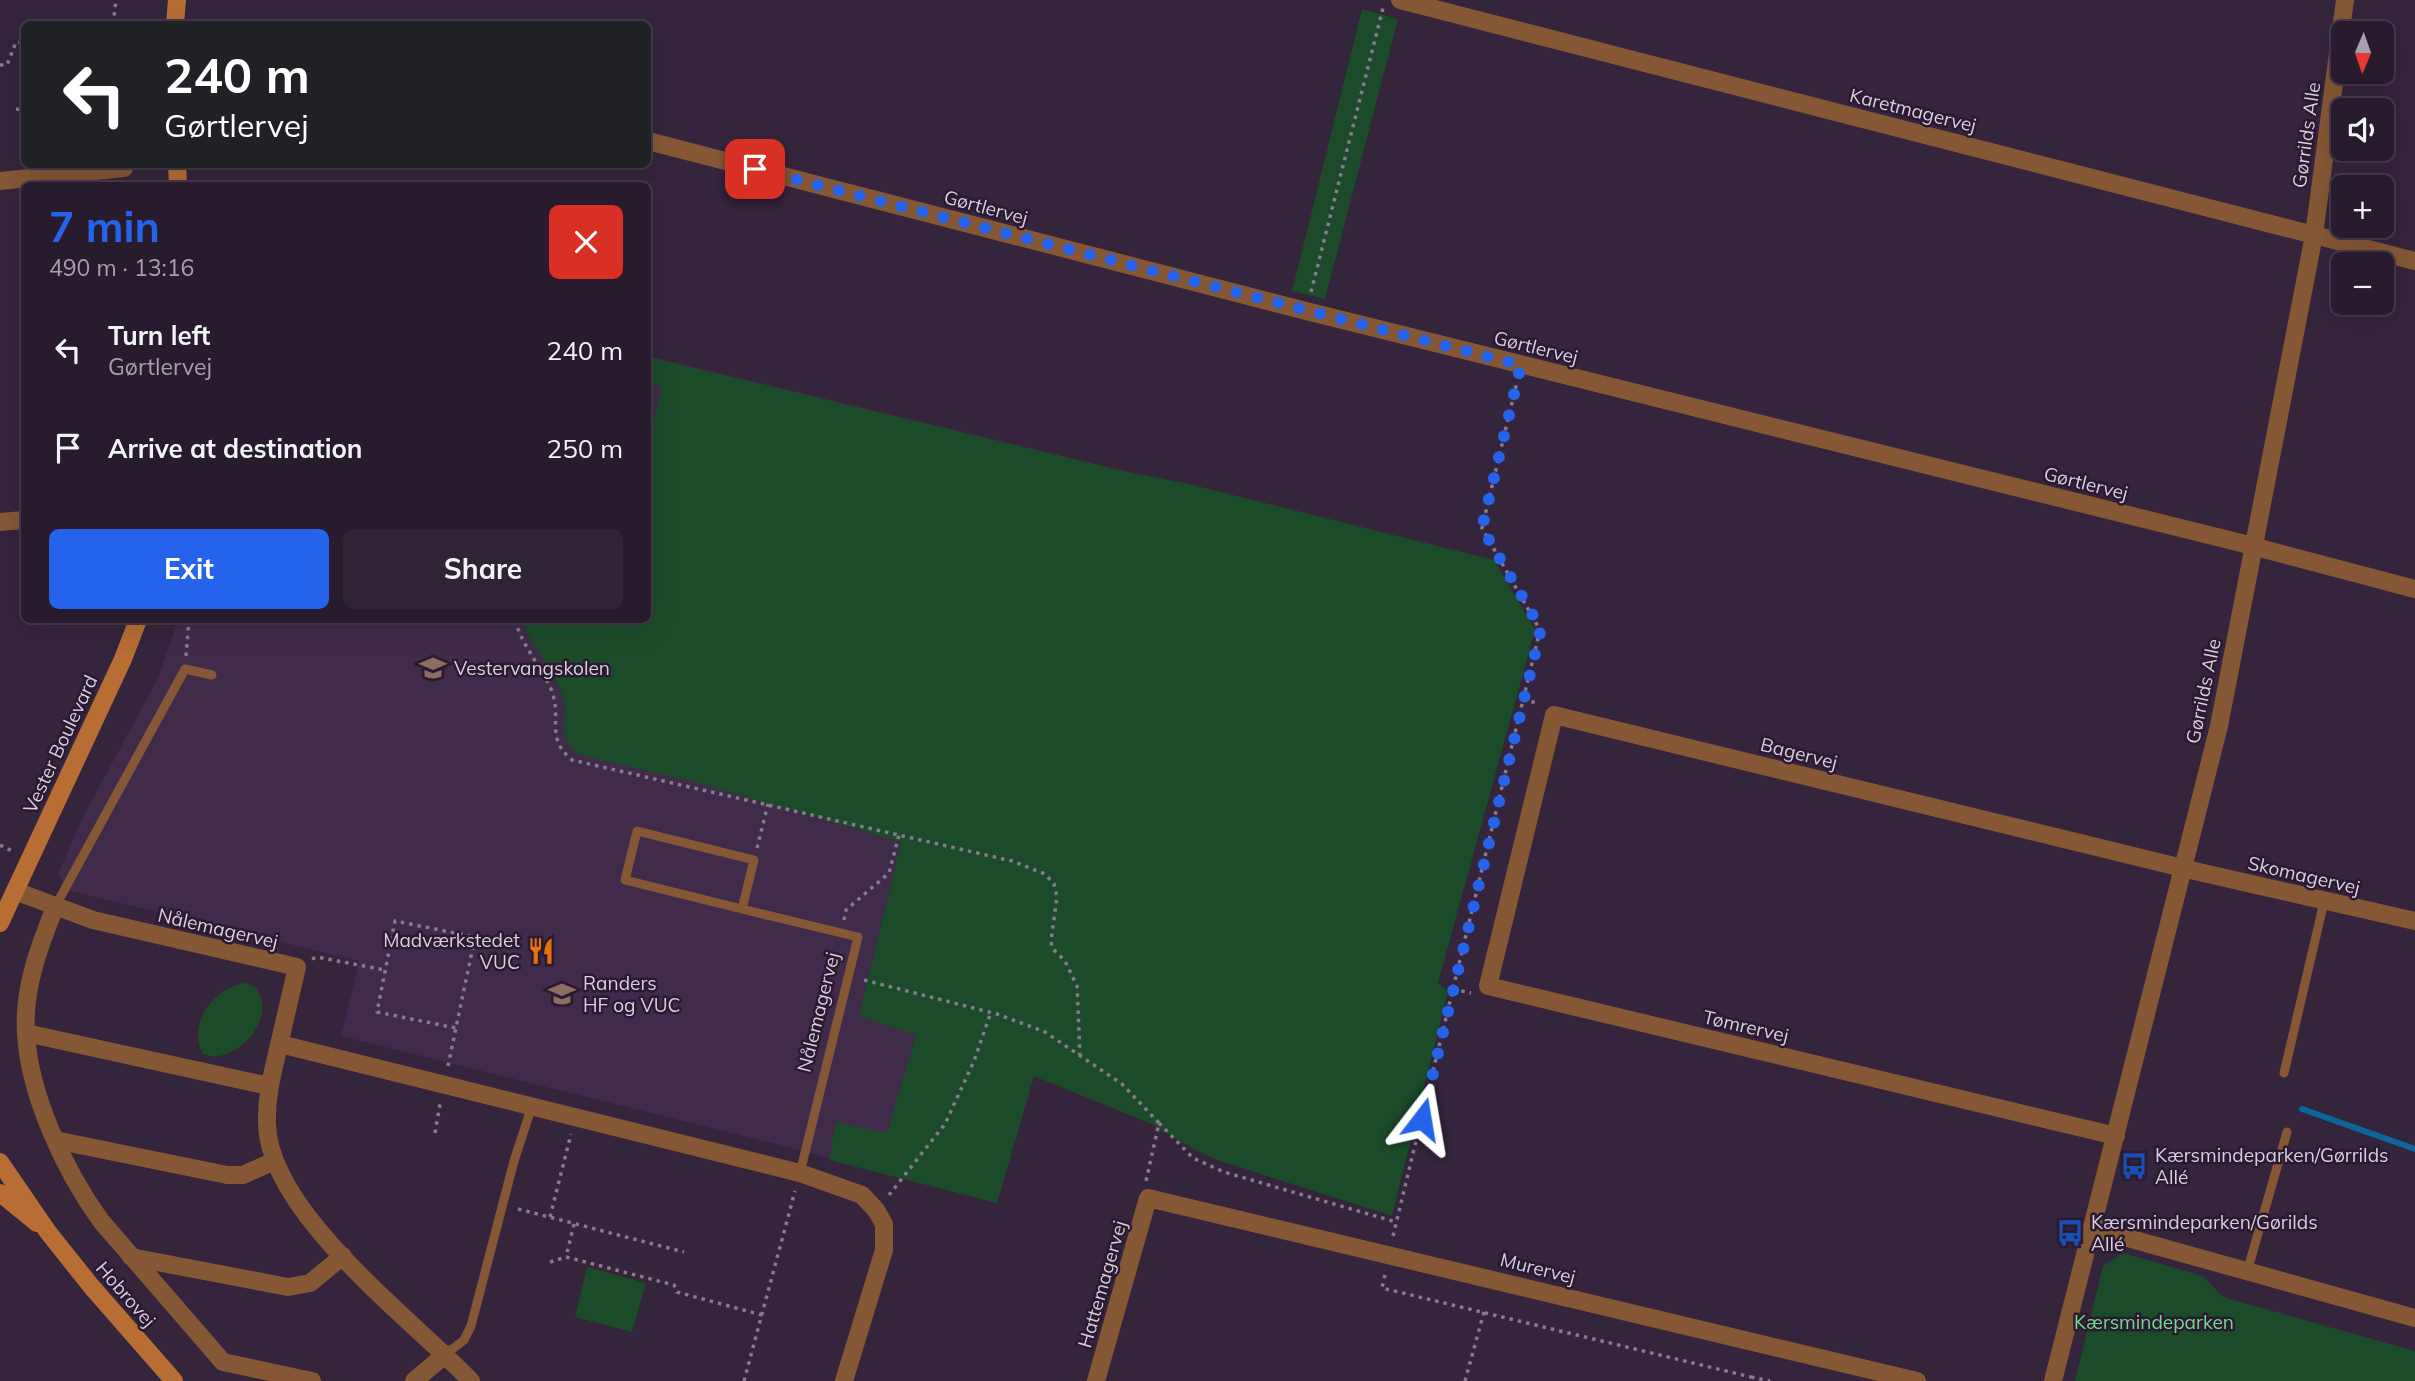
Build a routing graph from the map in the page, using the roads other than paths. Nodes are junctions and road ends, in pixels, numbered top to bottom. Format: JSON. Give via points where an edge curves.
{"nodes":[{"id":1,"x":177,"y":0,"type":"edge"},
{"id":2,"x":1400,"y":0,"type":"edge"},
{"id":3,"x":2345,"y":0,"type":"edge"},
{"id":4,"x":177,"y":21,"type":"edge"},
{"id":5,"x":651,"y":142,"type":"edge"},
{"id":6,"x":124,"y":168,"type":"dead end"},
{"id":7,"x":0,"y":181,"type":"edge"},
{"id":8,"x":2314,"y":235,"type":"junction"},
{"id":9,"x":2415,"y":261,"type":"edge"},
{"id":10,"x":21,"y":520,"type":"edge"},
{"id":11,"x":0,"y":522,"type":"edge"},
{"id":12,"x":2253,"y":546,"type":"junction"},
{"id":13,"x":2415,"y":589,"type":"edge"},
{"id":14,"x":137,"y":623,"type":"edge"},
{"id":15,"x":212,"y":675,"type":"dead end"},
{"id":16,"x":1518,"y":863,"type":"joint"},
{"id":17,"x":2183,"y":868,"type":"junction"},
{"id":18,"x":15,"y":891,"type":"junction"},
{"id":19,"x":2324,"y":902,"type":"junction"},
{"id":20,"x":55,"y":908,"type":"junction"},
{"id":21,"x":742,"y":909,"type":"junction"},
{"id":22,"x":2415,"y":921,"type":"edge"},
{"id":23,"x":0,"y":923,"type":"edge"},
{"id":24,"x":26,"y":1033,"type":"junction"},
{"id":25,"x":280,"y":1044,"type":"junction"},
{"id":26,"x":2284,"y":1073,"type":"dead end"},
{"id":27,"x":269,"y":1086,"type":"junction"},
{"id":28,"x":532,"y":1106,"type":"junction"},
{"id":29,"x":2287,"y":1132,"type":"dead end"},
{"id":30,"x":2116,"y":1136,"type":"junction"},
{"id":31,"x":55,"y":1140,"type":"junction"},
{"id":32,"x":274,"y":1161,"type":"junction"},
{"id":33,"x":0,"y":1162,"type":"edge"},
{"id":34,"x":800,"y":1172,"type":"junction"},
{"id":35,"x":0,"y":1193,"type":"edge"},
{"id":36,"x":1148,"y":1198,"type":"joint"},
{"id":37,"x":2092,"y":1228,"type":"junction"},
{"id":38,"x":48,"y":1232,"type":"junction"},
{"id":39,"x":343,"y":1256,"type":"junction"},
{"id":40,"x":131,"y":1257,"type":"junction"},
{"id":41,"x":2248,"y":1272,"type":"junction"},
{"id":42,"x":2415,"y":1318,"type":"edge"},
{"id":43,"x":446,"y":1354,"type":"junction"},
{"id":44,"x":174,"y":1381,"type":"edge"},
{"id":45,"x":312,"y":1381,"type":"edge"},
{"id":46,"x":414,"y":1381,"type":"edge"},
{"id":47,"x":471,"y":1381,"type":"edge"},
{"id":48,"x":844,"y":1381,"type":"edge"},
{"id":49,"x":1096,"y":1381,"type":"edge"},
{"id":50,"x":1917,"y":1381,"type":"edge"},
{"id":51,"x":2053,"y":1381,"type":"edge"}],
"edges":[{"from":1,"to":4,"type":"main road"},
{"from":2,"to":8,"type":"street","name":"Karetmagervej"},
{"from":3,"to":8,"type":"street","name":"Gørrilds Alle"},
{"from":5,"to":12,"type":"street","name":"Gørtlervej","via":[[1521,365]]},
{"from":6,"to":7,"type":"street"},
{"from":8,"to":9,"type":"street","name":"Karetmagervej"},
{"from":8,"to":12,"type":"street","name":"Gørrilds Alle"},
{"from":10,"to":11,"type":"street"},
{"from":12,"to":13,"type":"street","name":"Gørtlervej"},
{"from":12,"to":17,"type":"street","name":"Gørrilds Alle","via":[[2219,726]]},
{"from":14,"to":18,"type":"main road","name":"Vester Boulevard"},
{"from":15,"to":20,"type":"lane","via":[[185,669]]},
{"from":16,"to":17,"type":"street","name":"Bagervej","via":[[1554,715]]},
{"from":16,"to":30,"type":"street","name":"Tømrervej","via":[[1488,986]]},
{"from":17,"to":19,"type":"street","name":"Skomagervej"},
{"from":17,"to":30,"type":"street","name":"Gørrilds Alle"},
{"from":18,"to":20,"type":"street","name":"Nålemagervej"},
{"from":18,"to":23,"type":"main road","name":"Vester Boulevard"},
{"from":19,"to":22,"type":"street","name":"Skomagervej"},
{"from":19,"to":26,"type":"lane"},
{"from":20,"to":24,"type":"street","via":[[36,955]]},
{"from":20,"to":25,"type":"street","name":"Nålemagervej","via":[[297,967]]},
{"from":21,"to":21,"type":"lane","name":"Nålemagervej","via":[[625,880],[637,831],[754,860]]},
{"from":21,"to":34,"type":"lane","name":"Nålemagervej","via":[[858,937]]},
{"from":24,"to":27,"type":"street"},
{"from":24,"to":31,"type":"street","via":[[36,1091]]},
{"from":25,"to":27,"type":"street","name":"Nålemagervej"},
{"from":25,"to":28,"type":"street"},
{"from":27,"to":32,"type":"street","name":"Nålemagervej","via":[[267,1126]]},
{"from":28,"to":34,"type":"street"},
{"from":28,"to":43,"type":"lane","via":[[471,1326]]},
{"from":29,"to":41,"type":"lane"},
{"from":30,"to":37,"type":"street","name":"Gørrilds Alle"},
{"from":31,"to":32,"type":"street","via":[[227,1175],[243,1175]]},
{"from":31,"to":40,"type":"street","via":[[83,1196]]},
{"from":32,"to":39,"type":"street","name":"Nålemagervej","via":[[294,1196]]},
{"from":33,"to":38,"type":"main road","name":"Hobrovej"},
{"from":34,"to":48,"type":"street","via":[[862,1195],[884,1224],[884,1250]]},
{"from":35,"to":38,"type":"main road","name":"Hobrovej"},
{"from":36,"to":49,"type":"street","name":"Hattemagervej"},
{"from":36,"to":50,"type":"street","name":"Murervej"},
{"from":37,"to":41,"type":"street"},
{"from":37,"to":51,"type":"street","name":"Gørrilds Alle"},
{"from":38,"to":44,"type":"main road","name":"Hobrovej"},
{"from":39,"to":40,"type":"street","via":[[310,1283],[288,1287]]},
{"from":39,"to":43,"type":"street","name":"Nålemagervej"},
{"from":40,"to":45,"type":"street","via":[[223,1362]]},
{"from":41,"to":42,"type":"street"},
{"from":43,"to":46,"type":"street"},
{"from":43,"to":47,"type":"street","name":"Nålemagervej"}]}
